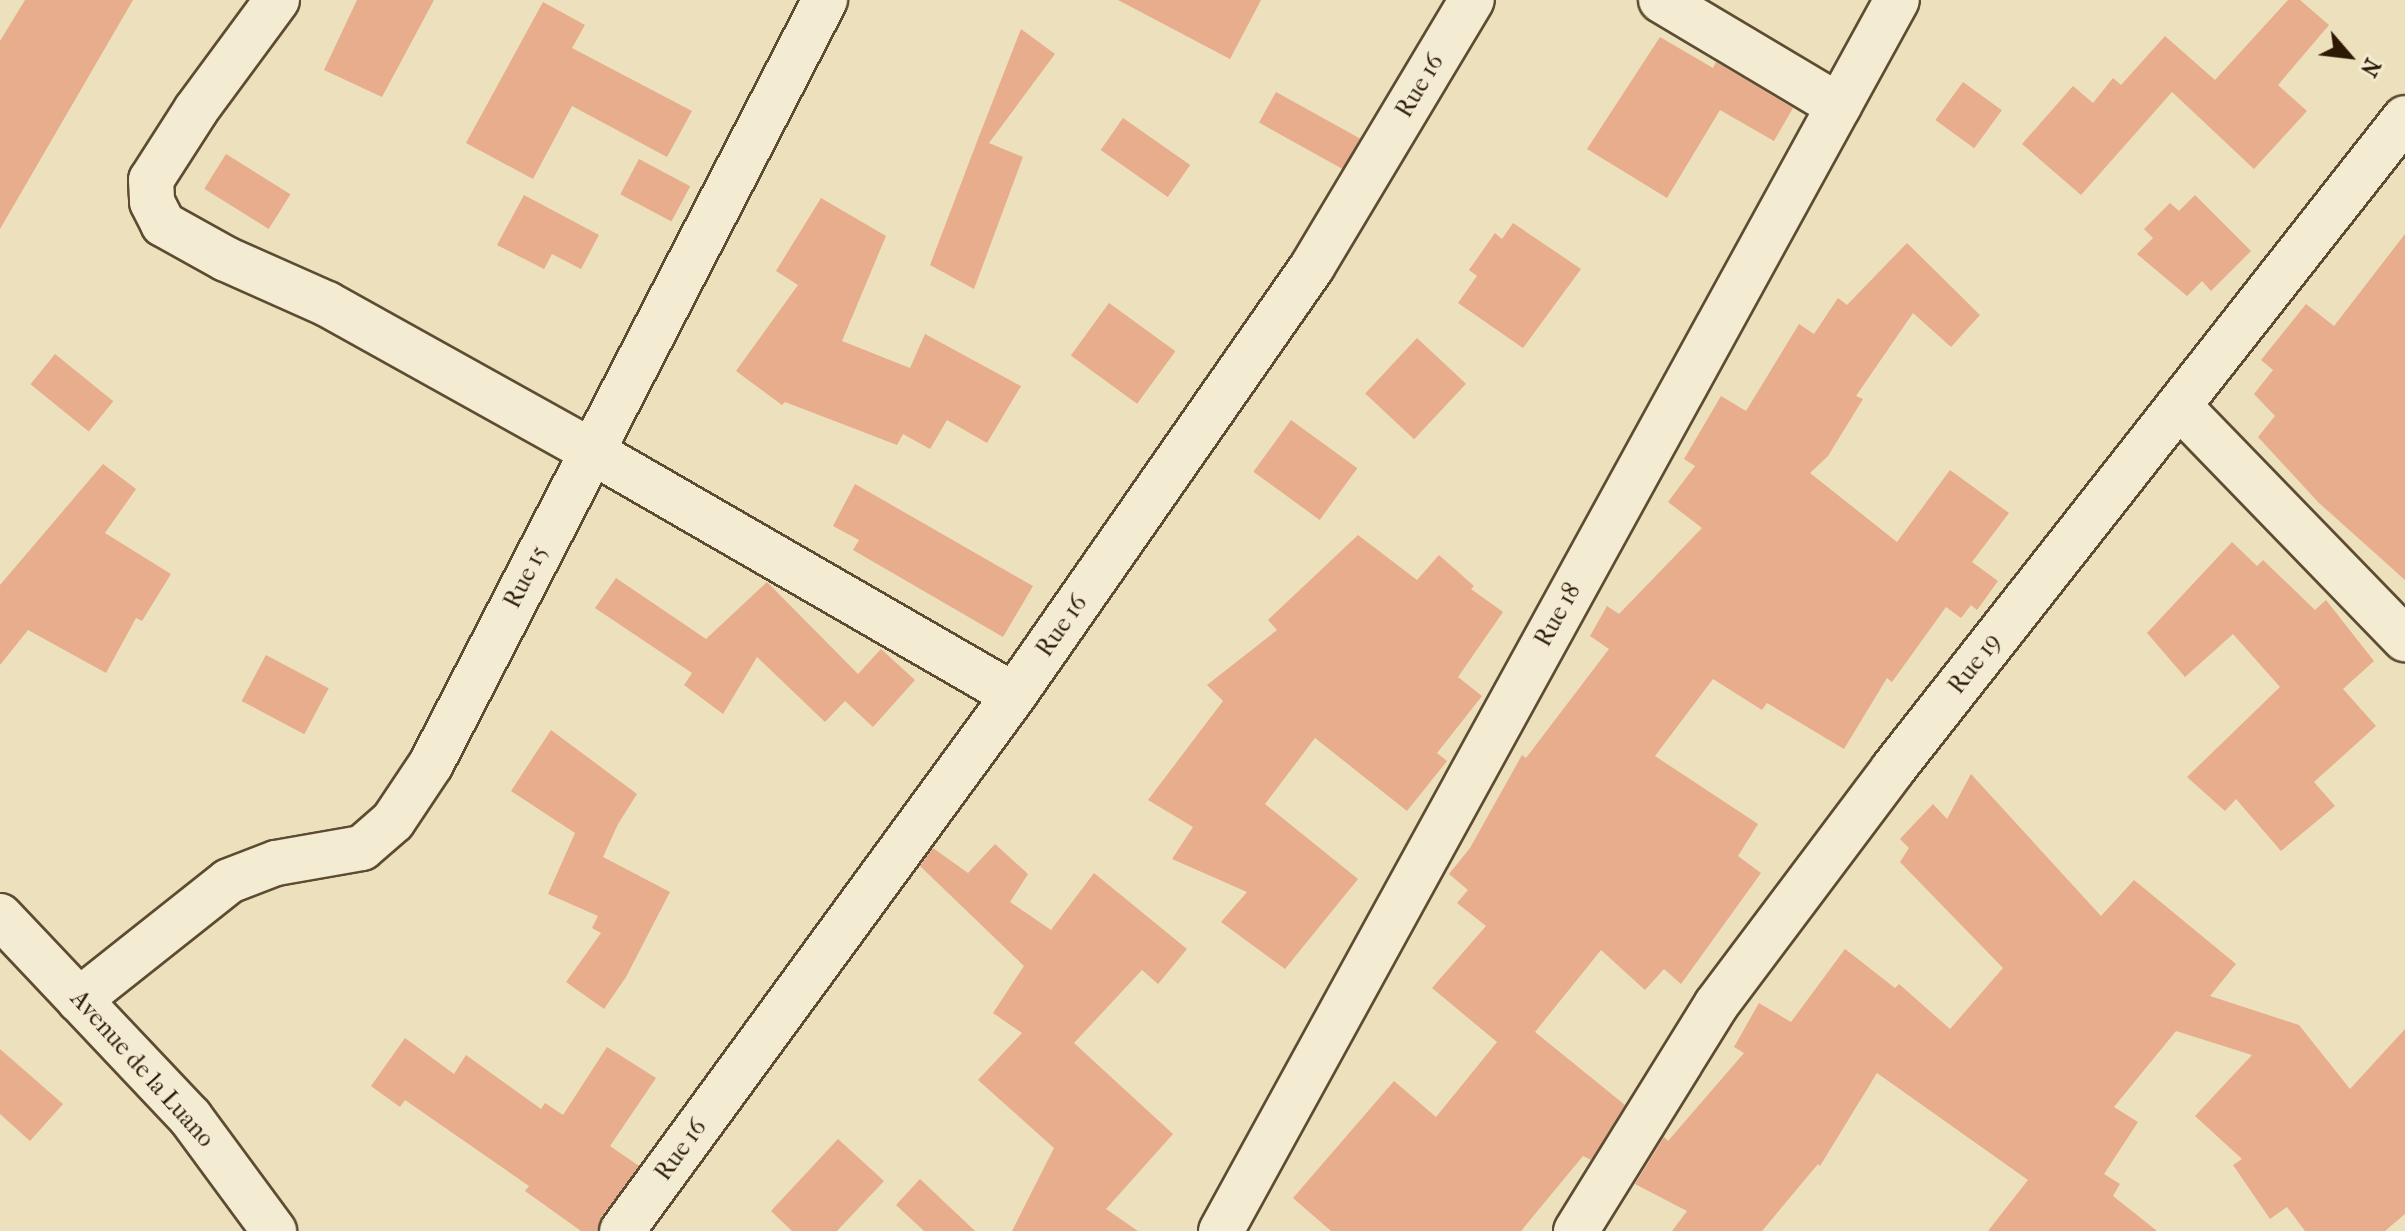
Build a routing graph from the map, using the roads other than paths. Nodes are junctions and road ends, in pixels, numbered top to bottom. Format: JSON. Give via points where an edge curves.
{"nodes":[{"id":1,"x":277,"y":0,"type":"edge"},
{"id":2,"x":825,"y":0,"type":"edge"},
{"id":3,"x":1472,"y":0,"type":"edge"},
{"id":4,"x":1661,"y":0,"type":"edge"},
{"id":5,"x":1897,"y":0,"type":"edge"},
{"id":6,"x":1839,"y":106,"type":"junction"},
{"id":7,"x":2405,"y":118,"type":"edge"},
{"id":8,"x":2179,"y":406,"type":"junction"},
{"id":9,"x":591,"y":451,"type":"junction"},
{"id":10,"x":2405,"y":639,"type":"edge"},
{"id":11,"x":1014,"y":695,"type":"junction"},
{"id":12,"x":0,"y":916,"type":"edge"},
{"id":13,"x":79,"y":1000,"type":"junction"},
{"id":14,"x":274,"y":1231,"type":"edge"},
{"id":15,"x":622,"y":1231,"type":"edge"},
{"id":16,"x":1221,"y":1231,"type":"edge"},
{"id":17,"x":1576,"y":1231,"type":"edge"}],
"edges":[{"from":1,"to":9,"type":"street","via":[[151,180],[152,202],[163,224],[327,304]]},
{"from":2,"to":9,"type":"street","name":"Rue 15"},
{"from":3,"to":11,"type":"street","name":"Rue 16","via":[[1312,267]]},
{"from":4,"to":6,"type":"street"},
{"from":5,"to":6,"type":"street","name":"Rue 18"},
{"from":6,"to":16,"type":"street","name":"Rue 18"},
{"from":7,"to":8,"type":"street","name":"Rue 19"},
{"from":8,"to":10,"type":"street"},
{"from":8,"to":17,"type":"street","name":"Rue 19","via":[[1893,769],[1716,1005]]},
{"from":9,"to":11,"type":"street"},
{"from":9,"to":13,"type":"street","name":"Rue 15","via":[[431,764],[393,821],[362,848],[276,863],[229,881]]},
{"from":11,"to":15,"type":"street","name":"Rue 16"},
{"from":12,"to":13,"type":"street","name":"Avenue de la Luano"},
{"from":13,"to":14,"type":"street","name":"Avenue de la Luano","via":[[190,1117]]}]}
